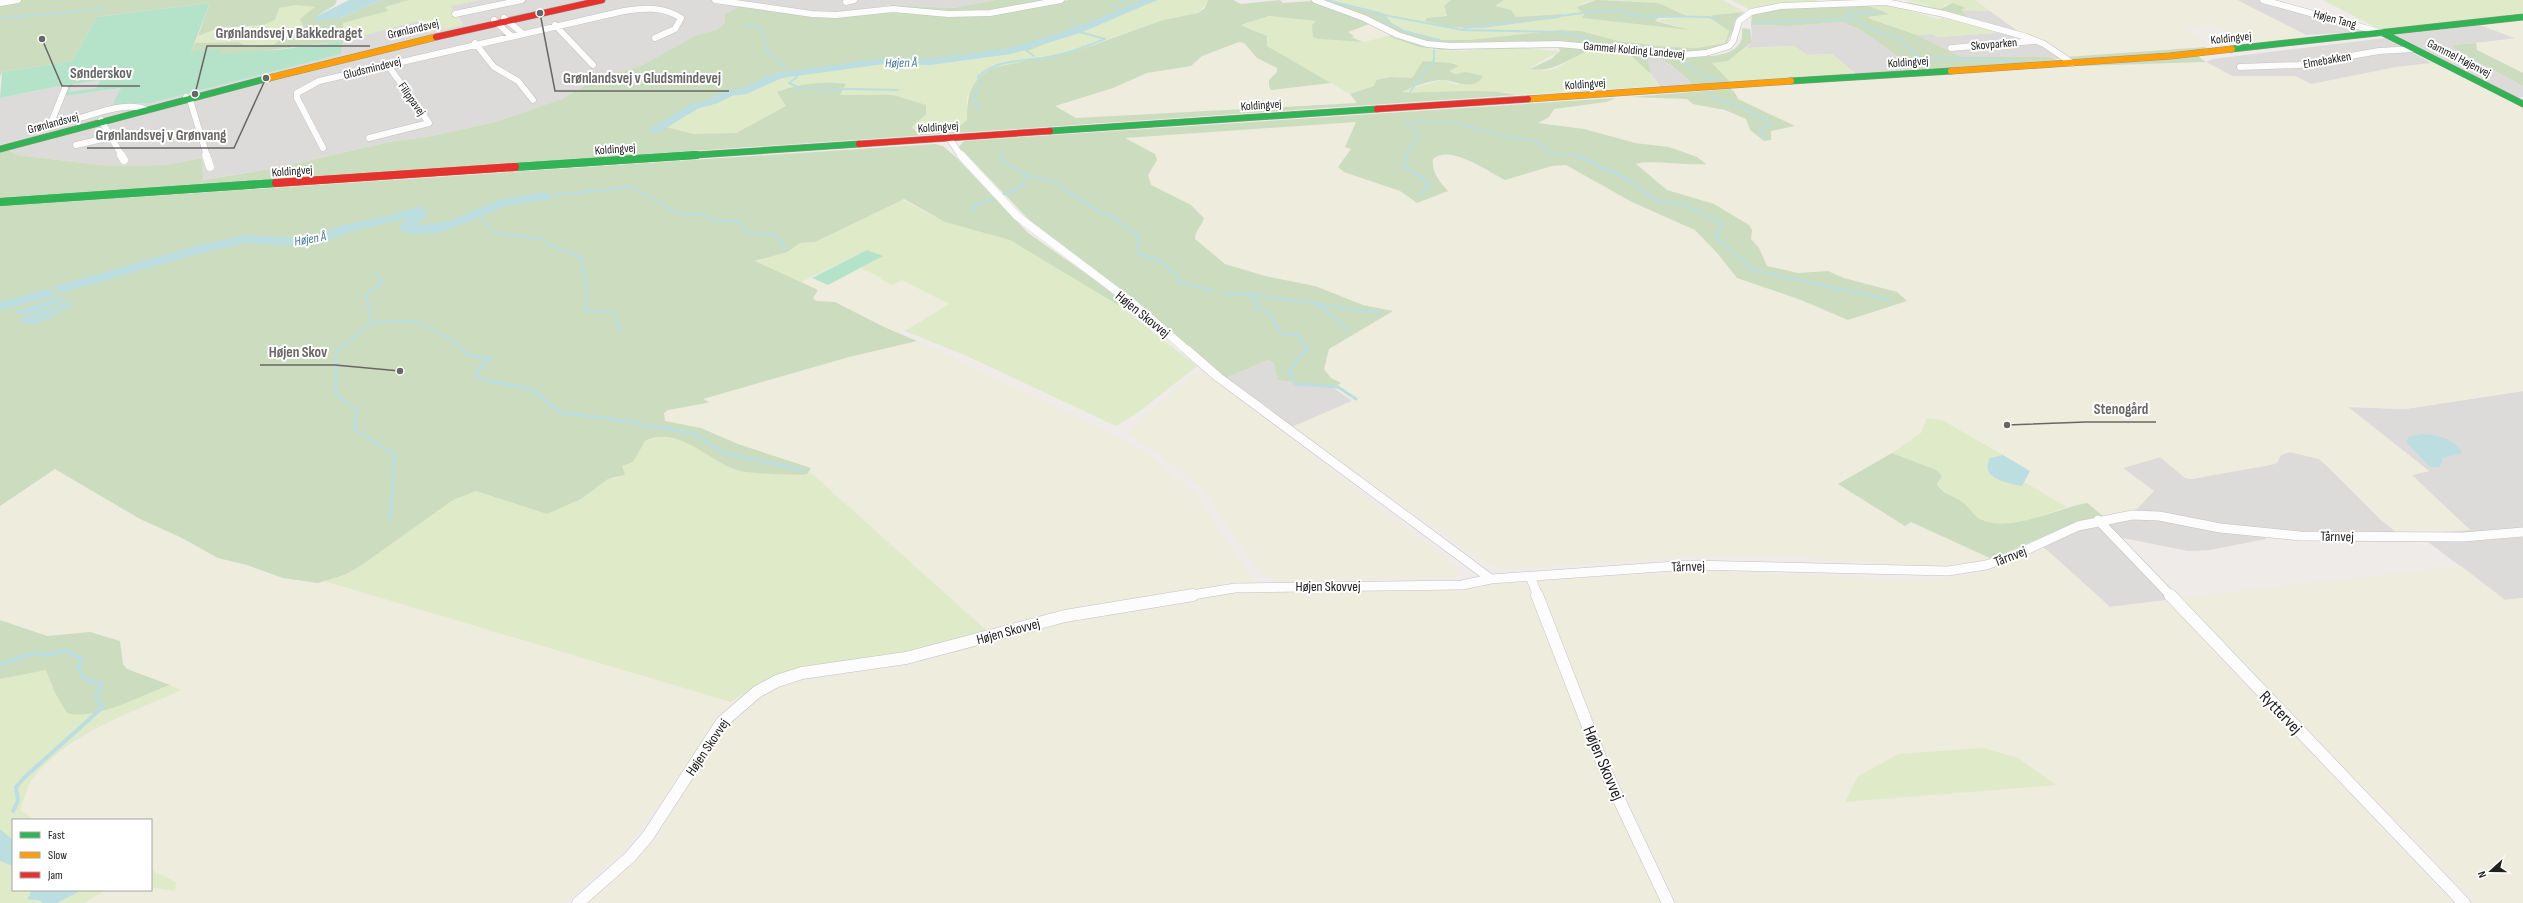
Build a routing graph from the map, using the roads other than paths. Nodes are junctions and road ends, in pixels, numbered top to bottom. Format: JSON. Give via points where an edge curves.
{"nodes":[{"id":1,"x":18,"y":0,"type":"edge"},
{"id":2,"x":522,"y":0,"type":"edge"},
{"id":3,"x":588,"y":0,"type":"edge"},
{"id":4,"x":602,"y":0,"type":"edge"},
{"id":5,"x":715,"y":0,"type":"edge"},
{"id":6,"x":854,"y":0,"type":"edge"},
{"id":7,"x":1060,"y":0,"type":"edge"},
{"id":8,"x":1315,"y":0,"type":"edge"},
{"id":9,"x":2263,"y":0,"type":"edge"},
{"id":10,"x":846,"y":2,"type":"dead end"},
{"id":11,"x":0,"y":3,"type":"edge"},
{"id":12,"x":455,"y":14,"type":"dead end"},
{"id":13,"x":2523,"y":17,"type":"edge"},
{"id":14,"x":500,"y":20,"type":"junction"},
{"id":15,"x":555,"y":25,"type":"junction"},
{"id":16,"x":521,"y":32,"type":"junction"},
{"id":17,"x":2383,"y":33,"type":"junction"},
{"id":18,"x":510,"y":35,"type":"junction"},
{"id":19,"x":655,"y":38,"type":"dead end"},
{"id":20,"x":2036,"y":40,"type":"junction"},
{"id":21,"x":475,"y":43,"type":"junction"},
{"id":22,"x":1951,"y":48,"type":"dead end"},
{"id":23,"x":2414,"y":49,"type":"junction"},
{"id":24,"x":2072,"y":62,"type":"junction"},
{"id":25,"x":387,"y":64,"type":"junction"},
{"id":26,"x":593,"y":65,"type":"dead end"},
{"id":27,"x":2240,"y":67,"type":"dead end"},
{"id":28,"x":64,"y":88,"type":"dead end"},
{"id":29,"x":187,"y":98,"type":"junction"},
{"id":30,"x":534,"y":100,"type":"dead end"},
{"id":31,"x":2523,"y":104,"type":"edge"},
{"id":32,"x":146,"y":109,"type":"junction"},
{"id":33,"x":102,"y":121,"type":"junction"},
{"id":34,"x":111,"y":137,"type":"junction"},
{"id":35,"x":369,"y":138,"type":"dead end"},
{"id":36,"x":950,"y":138,"type":"junction"},
{"id":37,"x":76,"y":145,"type":"dead end"},
{"id":38,"x":0,"y":148,"type":"edge"},
{"id":39,"x":324,"y":148,"type":"dead end"},
{"id":40,"x":124,"y":160,"type":"dead end"},
{"id":41,"x":210,"y":167,"type":"dead end"},
{"id":42,"x":0,"y":202,"type":"edge"},
{"id":43,"x":2098,"y":520,"type":"junction"},
{"id":44,"x":2523,"y":532,"type":"edge"},
{"id":45,"x":1530,"y":576,"type":"junction"},
{"id":46,"x":1491,"y":579,"type":"junction"},
{"id":47,"x":578,"y":903,"type":"edge"},
{"id":48,"x":1668,"y":903,"type":"edge"},
{"id":49,"x":2464,"y":903,"type":"edge"}],
"edges":[{"from":1,"to":11,"type":"street"},
{"from":2,"to":12,"type":"street"},
{"from":3,"to":14,"type":"main road","name":"Grønlandsvej"},
{"from":4,"to":14,"type":"main road","name":"Grønlandsvej"},
{"from":5,"to":7,"type":"street","via":[[836,15],[893,9],[948,14],[990,13]]},
{"from":6,"to":10,"type":"street"},
{"from":8,"to":20,"type":"street","name":"Gammel Kolding Landevej","via":[[1364,18],[1412,41],[1451,46],[1558,44],[1670,54],[1706,53],[1729,46],[1734,41],[1739,20],[1751,12],[1781,6],[1876,2],[1929,10]]},
{"from":9,"to":17,"type":"street","name":"Højen Tang"},
{"from":13,"to":17,"type":"main road","name":"Koldingvej"},
{"from":14,"to":16,"type":"street"},
{"from":14,"to":18,"type":"street"},
{"from":14,"to":29,"type":"main road","name":"Grønlandsvej","via":[[324,60]]},
{"from":15,"to":16,"type":"street","name":"Gludsmindevej"},
{"from":15,"to":19,"type":"street","name":"Gludsmindevej","via":[[639,9],[662,10],[681,18],[680,24],[674,30]]},
{"from":15,"to":26,"type":"street"},
{"from":16,"to":18,"type":"street","name":"Gludsmindevej"},
{"from":17,"to":23,"type":"main road","name":"Gammel Højenvej"},
{"from":17,"to":24,"type":"main road","name":"Koldingvej","via":[[2200,54]]},
{"from":18,"to":21,"type":"street","name":"Gludsmindevej"},
{"from":20,"to":22,"type":"street","name":"Skovparken"},
{"from":20,"to":24,"type":"street","name":"Gammel Kolding Landevej"},
{"from":21,"to":25,"type":"street","name":"Gludsmindevej"},
{"from":21,"to":30,"type":"street","via":[[494,67],[518,81]]},
{"from":23,"to":27,"type":"street","name":"Elmebakken","via":[[2379,51],[2299,65]]},
{"from":23,"to":31,"type":"main road","name":"Gammel Højenvej"},
{"from":24,"to":36,"type":"main road","name":"Koldingvej"},
{"from":25,"to":35,"type":"street","name":"Filippavej","via":[[429,123]]},
{"from":25,"to":39,"type":"street","name":"Gludsmindevej","via":[[319,81],[297,93],[297,98]]},
{"from":28,"to":32,"type":"street","via":[[50,123],[66,122],[128,107]]},
{"from":29,"to":32,"type":"main road","name":"Grønlandsvej"},
{"from":29,"to":41,"type":"street"},
{"from":32,"to":33,"type":"main road","name":"Grønlandsvej"},
{"from":33,"to":34,"type":"street"},
{"from":33,"to":38,"type":"main road","name":"Grønlandsvej"},
{"from":34,"to":37,"type":"street"},
{"from":34,"to":40,"type":"street"},
{"from":36,"to":42,"type":"main road","name":"Koldingvej"},
{"from":36,"to":46,"type":"street","name":"Højen Skovvej","via":[[956,150],[1017,216],[1035,231],[1135,306],[1218,377]]},
{"from":43,"to":44,"type":"street","name":"Tårnvej","via":[[2145,515],[2220,528],[2300,536],[2463,537]]},
{"from":43,"to":45,"type":"street","name":"Tårnvej","via":[[2078,526],[2013,556],[1948,571],[1689,565]]},
{"from":43,"to":49,"type":"street","name":"Ryttervej"},
{"from":45,"to":46,"type":"street","name":"Tårnvej"},
{"from":45,"to":48,"type":"street","name":"Højen Skovvej","via":[[1605,770]]},
{"from":46,"to":47,"type":"street","name":"Højen Skovvej","via":[[1462,585],[1235,588],[1065,616],[906,658],[872,665],[802,672],[777,680],[757,692],[722,722],[648,836],[630,857]]}]}
